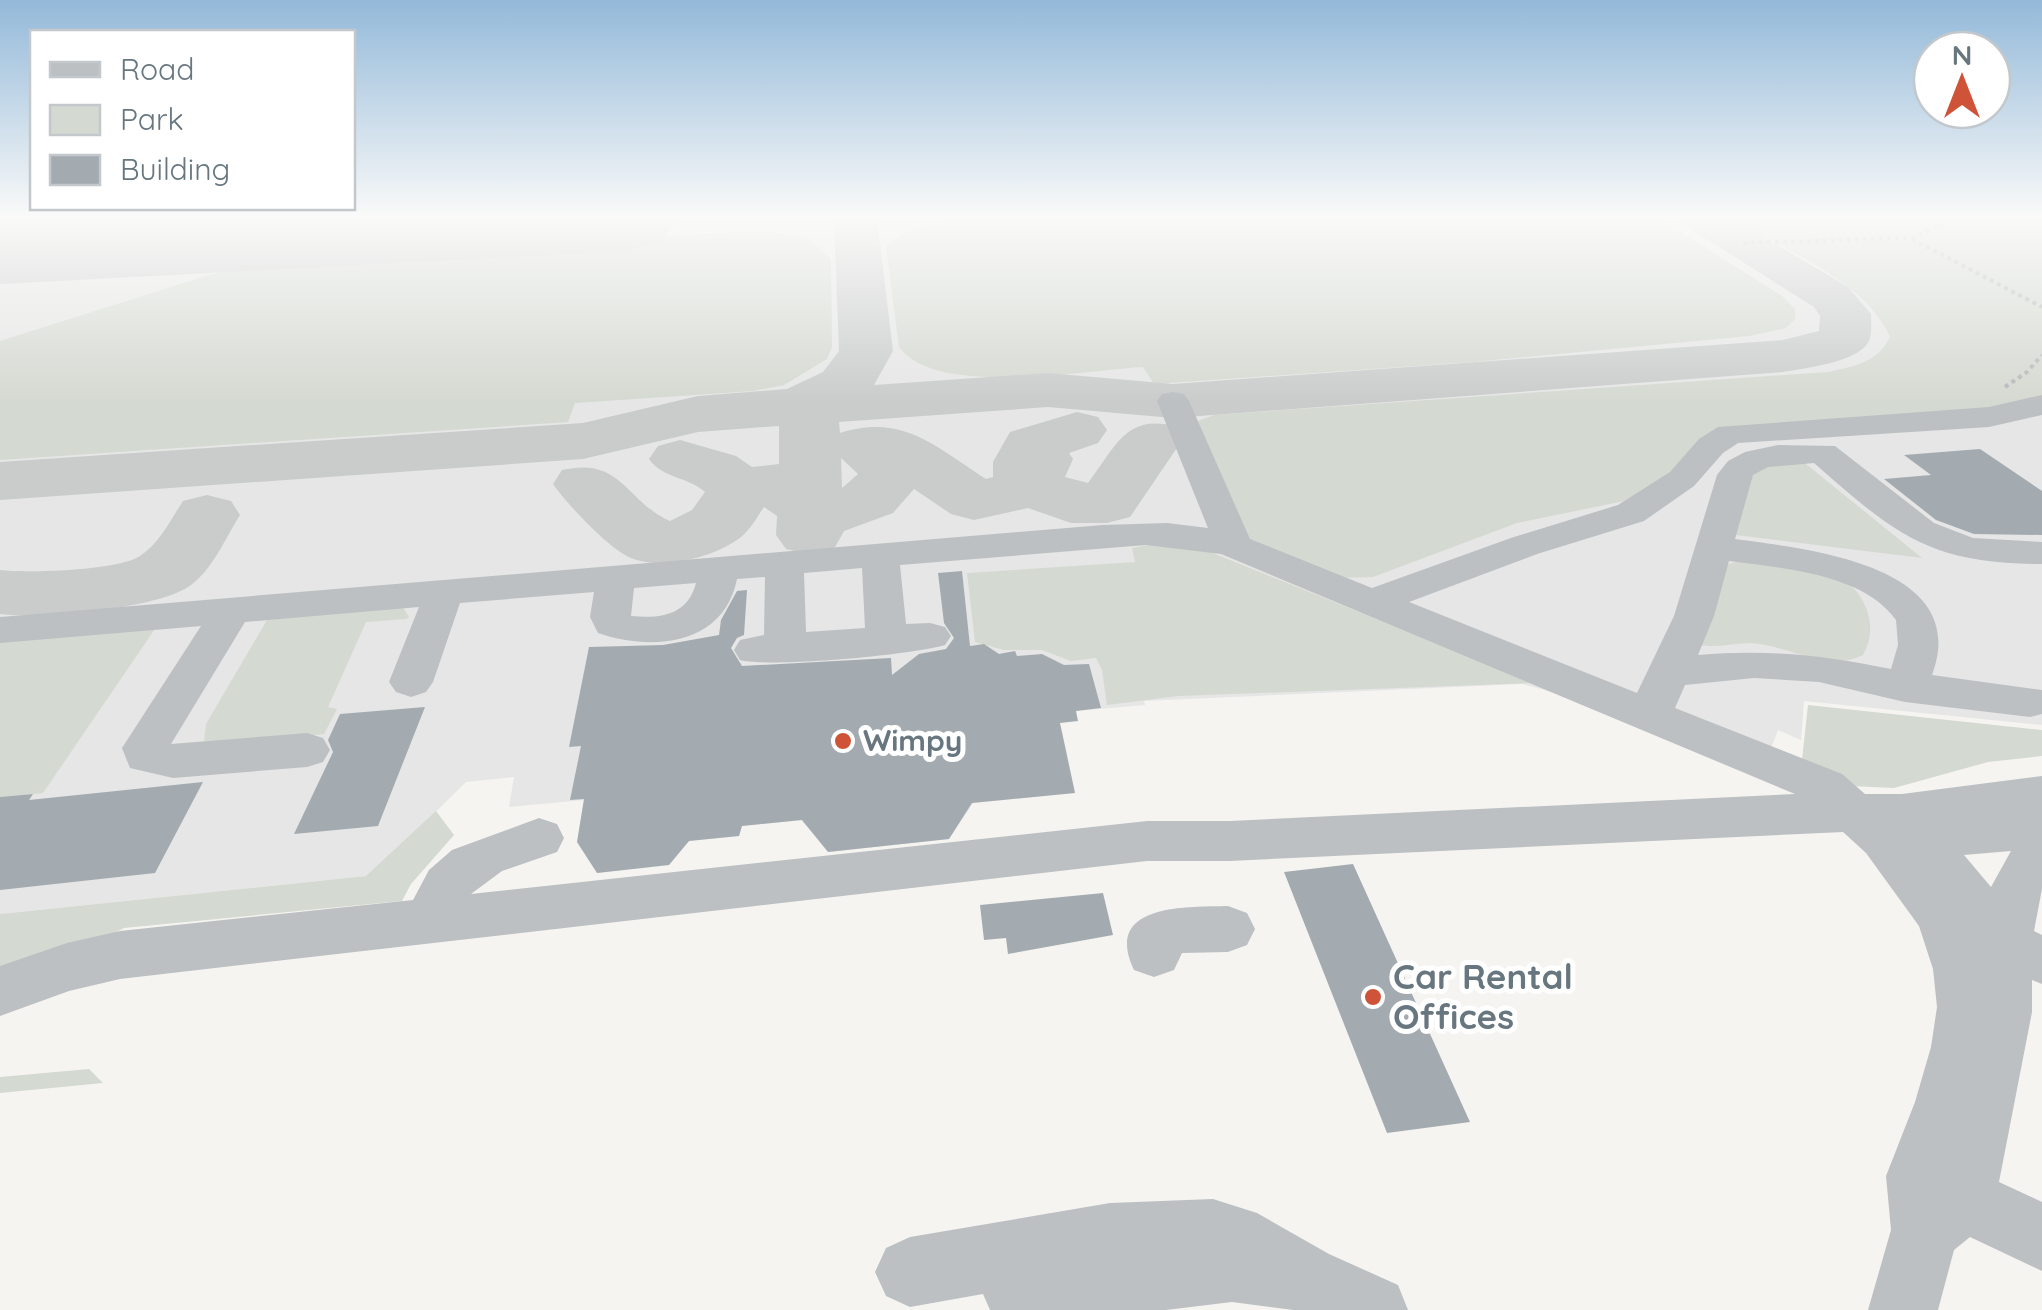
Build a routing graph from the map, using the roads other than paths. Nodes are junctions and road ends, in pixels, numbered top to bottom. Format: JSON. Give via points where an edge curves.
{"nodes":[{"id":1,"x":1173,"y":401,"type":"dead end"},
{"id":2,"x":2042,"y":405,"type":"edge"},
{"id":3,"x":1930,"y":447,"type":"dead end"},
{"id":4,"x":1824,"y":454,"type":"junction"},
{"id":5,"x":1234,"y":546,"type":"junction"},
{"id":6,"x":1713,"y":546,"type":"junction"},
{"id":7,"x":2042,"y":553,"type":"edge"},
{"id":8,"x":880,"y":556,"type":"junction"},
{"id":9,"x":784,"y":566,"type":"junction"},
{"id":10,"x":444,"y":593,"type":"junction"},
{"id":11,"x":1371,"y":602,"type":"junction"},
{"id":12,"x":231,"y":611,"type":"junction"},
{"id":13,"x":0,"y":630,"type":"edge"},
{"id":14,"x":930,"y":636,"type":"dead end"},
{"id":15,"x":887,"y":639,"type":"junction"},
{"id":16,"x":411,"y":682,"type":"dead end"},
{"id":17,"x":1905,"y":687,"type":"junction"},
{"id":18,"x":1660,"y":693,"type":"junction"},
{"id":19,"x":2030,"y":702,"type":"dead end"},
{"id":20,"x":307,"y":750,"type":"dead end"},
{"id":21,"x":2042,"y":794,"type":"edge"},
{"id":22,"x":1892,"y":826,"type":"junction"},
{"id":23,"x":2042,"y":830,"type":"edge"},
{"id":24,"x":539,"y":838,"type":"dead end"},
{"id":25,"x":2042,"y":854,"type":"edge"},
{"id":26,"x":431,"y":923,"type":"junction"},
{"id":27,"x":1228,"y":929,"type":"dead end"},
{"id":28,"x":2023,"y":952,"type":"edge"},
{"id":29,"x":1154,"y":953,"type":"dead end"},
{"id":30,"x":0,"y":991,"type":"edge"},
{"id":31,"x":1935,"y":1202,"type":"junction"},
{"id":32,"x":2042,"y":1237,"type":"edge"},
{"id":33,"x":910,"y":1272,"type":"dead end"},
{"id":34,"x":1294,"y":1273,"type":"junction"},
{"id":35,"x":1017,"y":1292,"type":"dead end"},
{"id":36,"x":1372,"y":1310,"type":"edge"},
{"id":37,"x":1903,"y":1310,"type":"edge"}],
"edges":[{"from":1,"to":5,"type":"lane"},
{"from":2,"to":11,"type":"lane","via":[[1989,417],[1730,434],[1632,513]]},
{"from":3,"to":4,"type":"lane"},
{"from":4,"to":6,"type":"lane","via":[[1740,466]]},
{"from":4,"to":7,"type":"lane","via":[[1936,542]]},
{"from":5,"to":8,"type":"lane","via":[[1169,532]]},
{"from":5,"to":11,"type":"lane"},
{"from":6,"to":17,"type":"lane","via":[[1826,567],[1905,603],[1919,631],[1916,666]]},
{"from":6,"to":18,"type":"lane","via":[[1694,616]]},
{"from":8,"to":9,"type":"lane"},
{"from":8,"to":15,"type":"lane"},
{"from":9,"to":10,"type":"lane","via":[[719,571],[704,612],[667,628],[613,624],[616,579]]},
{"from":9,"to":15,"type":"lane","via":[[770,649]]},
{"from":10,"to":12,"type":"lane"},
{"from":10,"to":16,"type":"lane"},
{"from":11,"to":18,"type":"lane"},
{"from":12,"to":13,"type":"lane"},
{"from":12,"to":20,"type":"lane","via":[[145,748],[147,756],[173,761]]},
{"from":14,"to":15,"type":"lane"},
{"from":17,"to":18,"type":"lane","via":[[1819,668],[1754,664]]},
{"from":17,"to":19,"type":"lane"},
{"from":18,"to":22,"type":"lane"},
{"from":21,"to":22,"type":"lane"},
{"from":22,"to":23,"type":"lane"},
{"from":22,"to":26,"type":"lane","via":[[1795,812],[1653,810],[1230,841],[1147,841]]},
{"from":22,"to":28,"type":"lane"},
{"from":22,"to":31,"type":"lane","via":[[1957,949],[1966,1007]]},
{"from":24,"to":26,"type":"lane","via":[[456,873],[440,890]]},
{"from":25,"to":28,"type":"lane","via":[[2014,893]]},
{"from":26,"to":30,"type":"lane","via":[[120,955]]},
{"from":27,"to":29,"type":"lane","via":[[1169,930],[1154,942]]},
{"from":28,"to":31,"type":"lane"},
{"from":31,"to":32,"type":"lane"},
{"from":31,"to":37,"type":"lane"},
{"from":33,"to":34,"type":"lane","via":[[1110,1237],[1213,1233],[1233,1237]]},
{"from":34,"to":35,"type":"lane","via":[[1232,1268]]},
{"from":34,"to":36,"type":"lane"}]}
